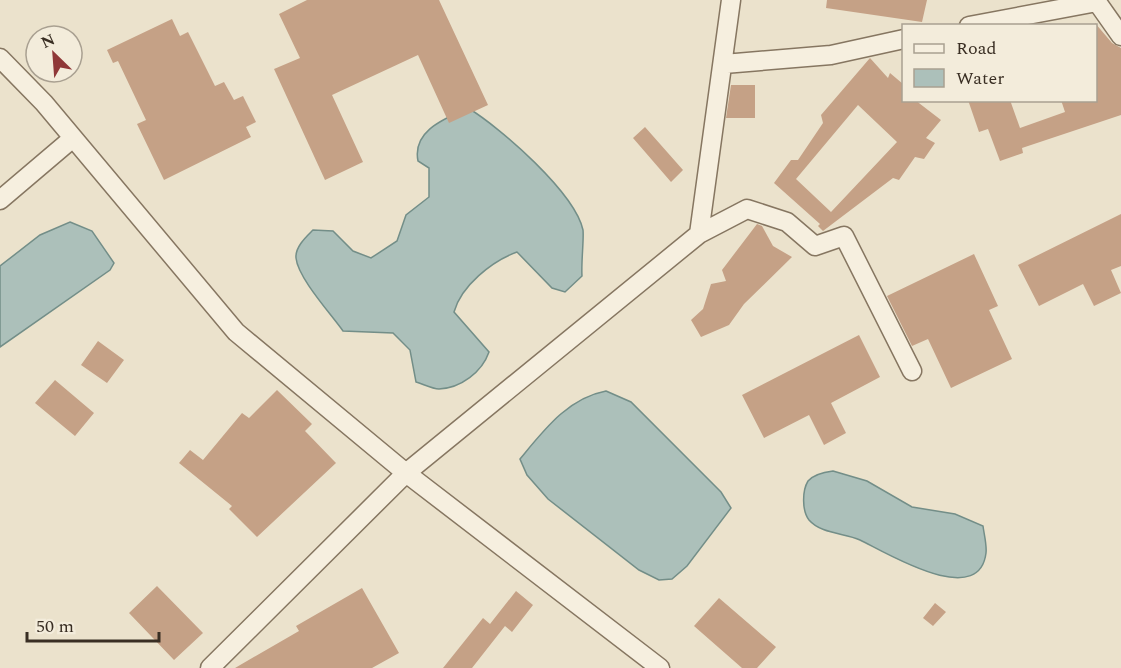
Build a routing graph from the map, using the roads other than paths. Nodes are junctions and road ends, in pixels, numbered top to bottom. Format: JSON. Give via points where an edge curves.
{"nodes":[{"id":1,"x":731,"y":0,"type":"edge"},
{"id":2,"x":1097,"y":1,"type":"edge"},
{"id":3,"x":979,"y":24,"type":"edge"},
{"id":4,"x":1121,"y":36,"type":"edge"},
{"id":5,"x":902,"y":39,"type":"edge"},
{"id":6,"x":0,"y":58,"type":"edge"},
{"id":7,"x":724,"y":64,"type":"junction"},
{"id":8,"x":73,"y":138,"type":"junction"},
{"id":9,"x":0,"y":200,"type":"edge"},
{"id":10,"x":699,"y":234,"type":"junction"},
{"id":11,"x":912,"y":372,"type":"dead end"},
{"id":12,"x":406,"y":473,"type":"junction"},
{"id":13,"x":210,"y":668,"type":"edge"},
{"id":14,"x":660,"y":668,"type":"edge"}],
"edges":[{"from":1,"to":7,"type":"street"},
{"from":2,"to":3,"type":"street"},
{"from":2,"to":4,"type":"street"},
{"from":5,"to":7,"type":"street","via":[[831,55]]},
{"from":6,"to":8,"type":"street"},
{"from":7,"to":10,"type":"street"},
{"from":8,"to":9,"type":"street"},
{"from":8,"to":12,"type":"street","via":[[236,332]]},
{"from":10,"to":11,"type":"street","via":[[747,209],[787,222],[815,246],[844,236]]},
{"from":10,"to":12,"type":"street"},
{"from":12,"to":13,"type":"street"},
{"from":12,"to":14,"type":"street"}]}
